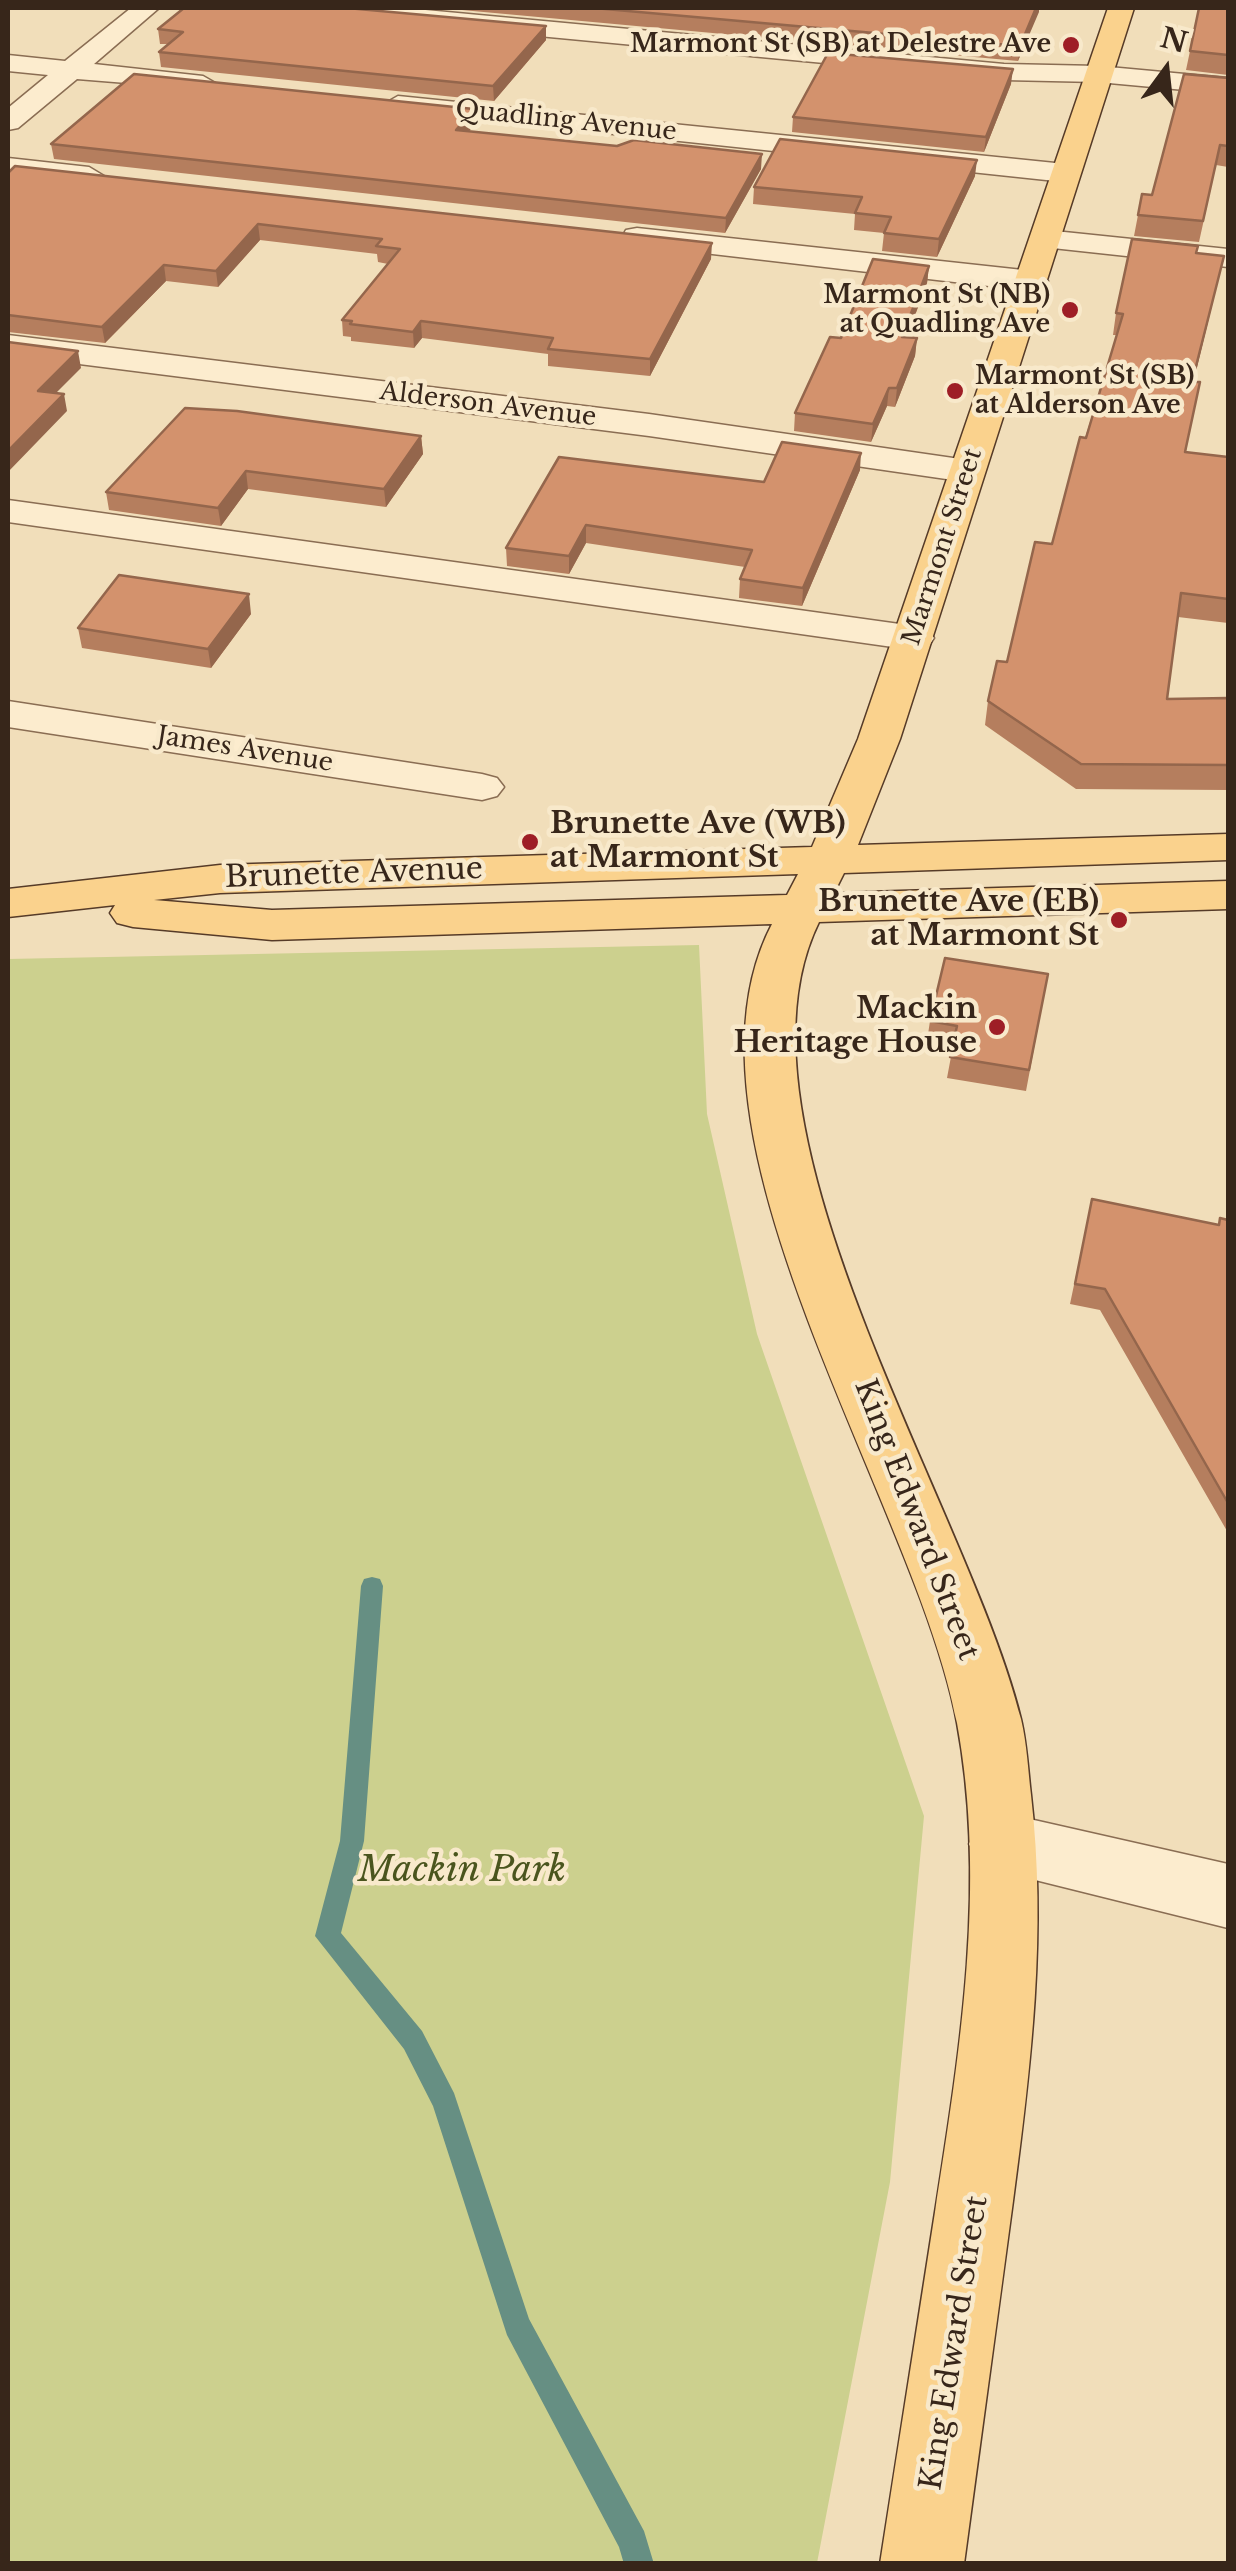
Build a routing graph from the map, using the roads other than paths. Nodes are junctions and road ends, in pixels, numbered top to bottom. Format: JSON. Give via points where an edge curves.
{"nodes":[{"id":1,"x":146,"y":8,"type":"edge"},
{"id":2,"x":326,"y":8,"type":"edge"},
{"id":3,"x":1121,"y":8,"type":"edge"},
{"id":4,"x":8,"y":63,"type":"edge"},
{"id":5,"x":68,"y":70,"type":"junction"},
{"id":6,"x":1098,"y":74,"type":"junction"},
{"id":7,"x":230,"y":86,"type":"edge"},
{"id":8,"x":1228,"y":86,"type":"edge"},
{"id":9,"x":368,"y":101,"type":"edge"},
{"id":10,"x":8,"y":122,"type":"edge"},
{"id":11,"x":8,"y":167,"type":"edge"},
{"id":12,"x":1065,"y":174,"type":"junction"},
{"id":13,"x":125,"y":180,"type":"edge"},
{"id":14,"x":616,"y":235,"type":"edge"},
{"id":15,"x":1044,"y":238,"type":"junction"},
{"id":16,"x":1228,"y":258,"type":"edge"},
{"id":17,"x":1032,"y":281,"type":"junction"},
{"id":18,"x":8,"y":345,"type":"edge"},
{"id":19,"x":967,"y":470,"type":"junction"},
{"id":20,"x":8,"y":511,"type":"edge"},
{"id":21,"x":914,"y":638,"type":"junction"},
{"id":22,"x":8,"y":714,"type":"edge"},
{"id":23,"x":482,"y":786,"type":"dead end"},
{"id":24,"x":1228,"y":847,"type":"edge"},
{"id":25,"x":817,"y":882,"type":"junction"},
{"id":26,"x":1228,"y":895,"type":"edge"},
{"id":27,"x":14,"y":903,"type":"edge"},
{"id":28,"x":1003,"y":1844,"type":"junction"},
{"id":29,"x":1228,"y":1896,"type":"edge"},
{"id":30,"x":922,"y":2564,"type":"edge"}],
"edges":[{"from":1,"to":5,"type":"street"},
{"from":2,"to":6,"type":"street","via":[[1004,72]]},
{"from":3,"to":6,"type":"main road","name":"Marmont Street"},
{"from":4,"to":5,"type":"street"},
{"from":5,"to":7,"type":"street"},
{"from":5,"to":10,"type":"street"},
{"from":6,"to":8,"type":"street"},
{"from":6,"to":12,"type":"main road","name":"Marmont Street"},
{"from":9,"to":12,"type":"street","name":"Quadling Avenue"},
{"from":11,"to":13,"type":"street"},
{"from":12,"to":15,"type":"main road","name":"Marmont Street"},
{"from":14,"to":17,"type":"street"},
{"from":15,"to":16,"type":"street"},
{"from":15,"to":17,"type":"main road","name":"Marmont Street"},
{"from":17,"to":19,"type":"main road","name":"Marmont Street"},
{"from":18,"to":19,"type":"street","name":"Alderson Avenue"},
{"from":19,"to":21,"type":"main road","name":"Marmont Street"},
{"from":20,"to":21,"type":"street"},
{"from":21,"to":25,"type":"main road","name":"Marmont Street"},
{"from":22,"to":23,"type":"street","name":"James Avenue"},
{"from":24,"to":25,"type":"main road","name":"Brunette Avenue"},
{"from":25,"to":26,"type":"main road","name":"Brunette Avenue"},
{"from":25,"to":27,"type":"main road","name":"Brunette Avenue","via":[[272,926]]},
{"from":25,"to":28,"type":"main road","name":"King Edward Street","via":[[786,942],[771,1012],[782,1158],[852,1356],[961,1622],[990,1723]]},
{"from":28,"to":29,"type":"street"},
{"from":28,"to":30,"type":"main road","name":"King Edward Street","via":[[1001,2021]]}]}
